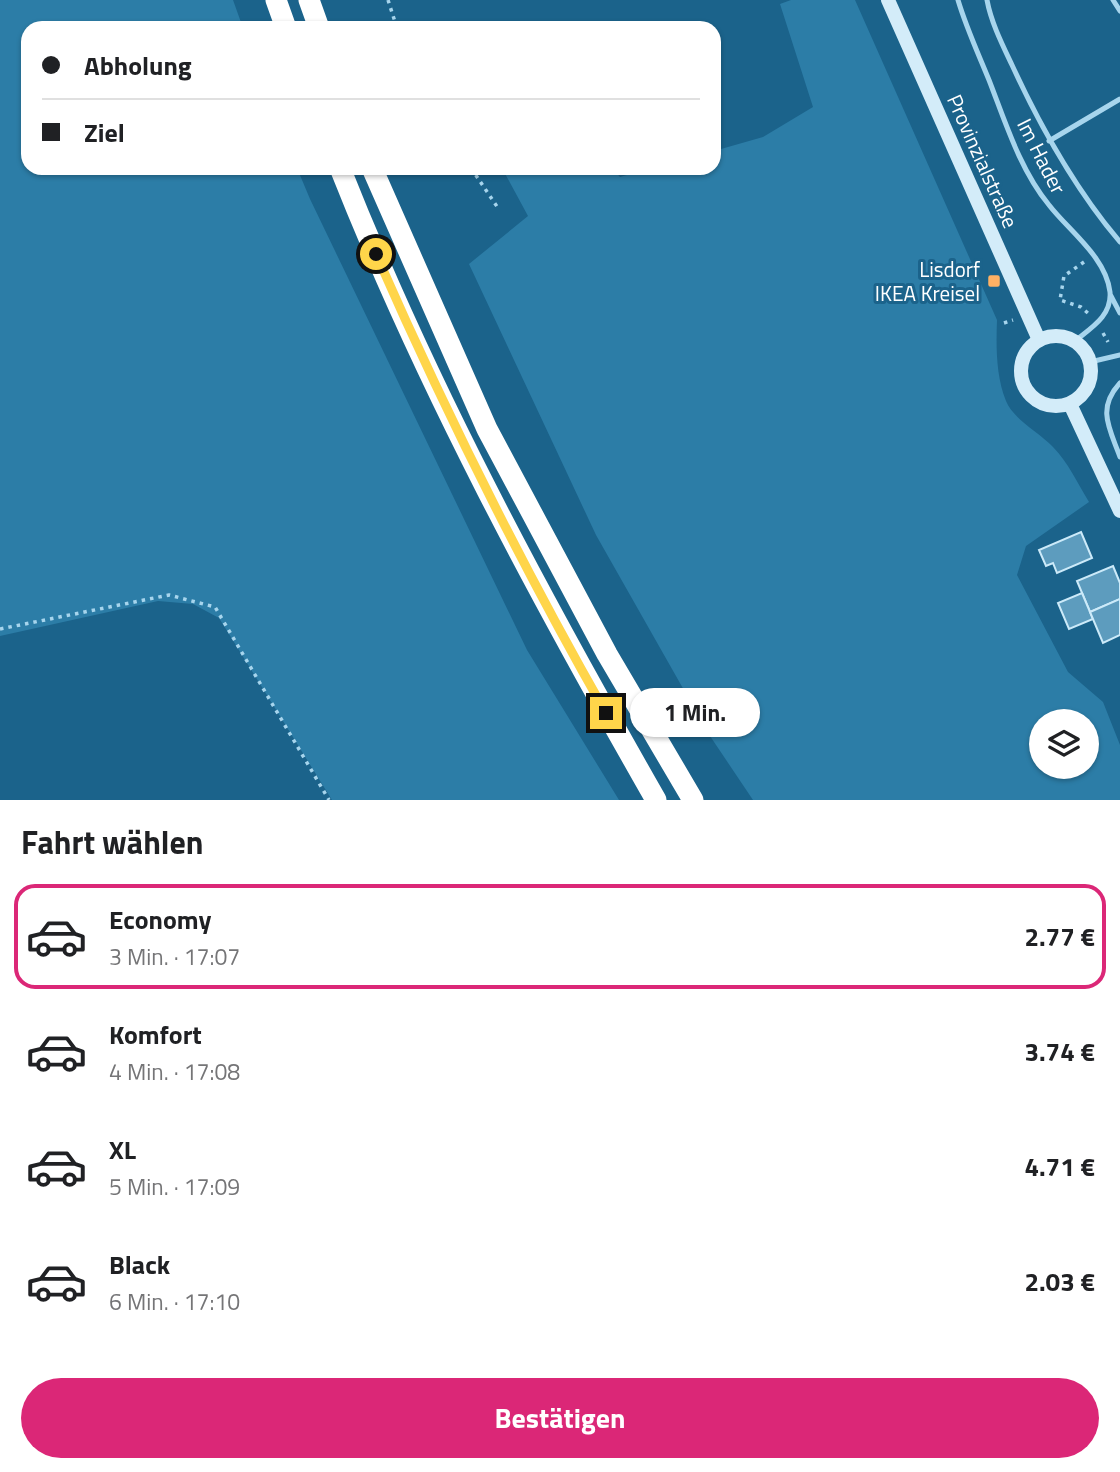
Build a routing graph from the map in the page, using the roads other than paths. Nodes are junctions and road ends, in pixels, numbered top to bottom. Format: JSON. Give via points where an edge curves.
{"nodes":[{"id":1,"x":276,"y":0,"type":"edge"},
{"id":2,"x":309,"y":0,"type":"edge"},
{"id":3,"x":888,"y":0,"type":"edge"},
{"id":4,"x":987,"y":0,"type":"edge"},
{"id":5,"x":1113,"y":0,"type":"edge"},
{"id":6,"x":957,"y":1,"type":"edge"},
{"id":7,"x":1120,"y":11,"type":"edge"},
{"id":8,"x":284,"y":21,"type":"edge"},
{"id":9,"x":316,"y":21,"type":"edge"},
{"id":10,"x":1120,"y":99,"type":"edge"},
{"id":11,"x":1049,"y":141,"type":"junction"},
{"id":12,"x":343,"y":175,"type":"edge"},
{"id":13,"x":375,"y":175,"type":"edge"},
{"id":14,"x":1120,"y":242,"type":"edge"},
{"id":15,"x":1110,"y":293,"type":"junction"},
{"id":16,"x":1120,"y":313,"type":"edge"},
{"id":17,"x":1039,"y":340,"type":"junction"},
{"id":18,"x":1074,"y":341,"type":"junction"},
{"id":19,"x":1120,"y":355,"type":"edge"},
{"id":20,"x":1090,"y":362,"type":"junction"},
{"id":21,"x":1120,"y":383,"type":"edge"},
{"id":22,"x":1070,"y":404,"type":"junction"},
{"id":23,"x":1120,"y":457,"type":"edge"},
{"id":24,"x":1120,"y":511,"type":"edge"},
{"id":25,"x":656,"y":800,"type":"edge"},
{"id":26,"x":693,"y":800,"type":"edge"}],
"edges":[{"from":1,"to":8,"type":"highway"},
{"from":2,"to":9,"type":"highway"},
{"from":3,"to":17,"type":"main road","name":"Provinzialstraße"},
{"from":4,"to":11,"type":"lane","via":[[1007,55]]},
{"from":5,"to":7,"type":"lane"},
{"from":6,"to":15,"type":"lane","name":"Im Hader","via":[[1025,166],[1047,203],[1093,256]]},
{"from":10,"to":11,"type":"lane","name":"Im Hader"},
{"from":11,"to":14,"type":"lane"},
{"from":12,"to":25,"type":"highway","via":[[461,442]]},
{"from":13,"to":26,"type":"highway","via":[[487,429],[607,654]]},
{"from":15,"to":16,"type":"lane","name":"Im Hader"},
{"from":15,"to":18,"type":"lane","via":[[1103,317]]},
{"from":17,"to":18,"type":"main road","via":[[1051,336]]},
{"from":17,"to":22,"type":"main road","via":[[1023,358],[1021,382],[1035,401],[1046,406]]},
{"from":18,"to":20,"type":"main road"},
{"from":19,"to":20,"type":"lane"},
{"from":20,"to":22,"type":"main road","via":[[1090,382]]},
{"from":21,"to":23,"type":"lane","via":[[1108,401],[1106,422]]},
{"from":22,"to":24,"type":"main road"}]}
